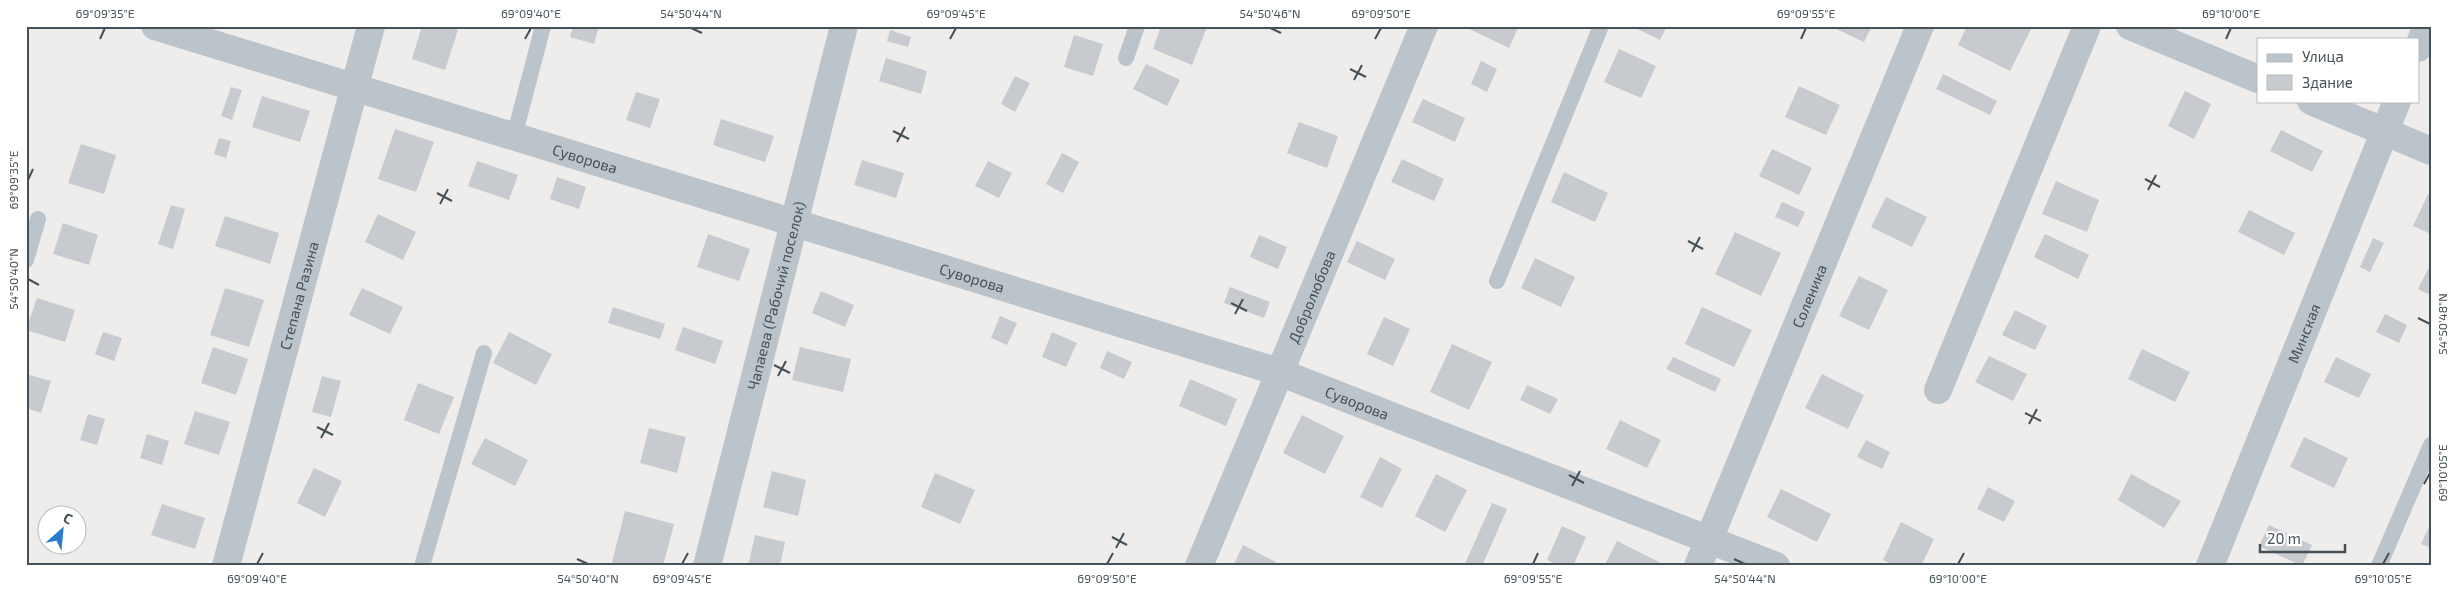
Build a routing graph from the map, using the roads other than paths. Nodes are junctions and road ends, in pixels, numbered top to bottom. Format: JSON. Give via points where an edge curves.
{"nodes":[{"id":1,"x":155,"y":26,"type":"edge"},
{"id":2,"x":371,"y":26,"type":"edge"},
{"id":3,"x":543,"y":26,"type":"edge"},
{"id":4,"x":844,"y":26,"type":"edge"},
{"id":5,"x":1137,"y":26,"type":"edge"},
{"id":6,"x":1424,"y":26,"type":"edge"},
{"id":7,"x":1601,"y":26,"type":"edge"},
{"id":8,"x":1920,"y":26,"type":"edge"},
{"id":9,"x":2087,"y":26,"type":"edge"},
{"id":10,"x":2130,"y":26,"type":"edge"},
{"id":11,"x":2427,"y":26,"type":"edge"},
{"id":12,"x":2420,"y":43,"type":"edge"},
{"id":13,"x":1126,"y":58,"type":"dead end"},
{"id":14,"x":2257,"y":79,"type":"edge"},
{"id":15,"x":354,"y":88,"type":"junction"},
{"id":16,"x":2314,"y":102,"type":"edge"},
{"id":17,"x":2397,"y":102,"type":"edge"},
{"id":18,"x":2385,"y":132,"type":"junction"},
{"id":19,"x":514,"y":137,"type":"junction"},
{"id":20,"x":2431,"y":151,"type":"edge"},
{"id":21,"x":38,"y":219,"type":"dead end"},
{"id":22,"x":794,"y":222,"type":"junction"},
{"id":23,"x":26,"y":260,"type":"edge"},
{"id":24,"x":1497,"y":281,"type":"dead end"},
{"id":25,"x":484,"y":353,"type":"dead end"},
{"id":26,"x":1280,"y":372,"type":"junction"},
{"id":27,"x":1938,"y":390,"type":"dead end"},
{"id":28,"x":2431,"y":445,"type":"edge"},
{"id":29,"x":1709,"y":540,"type":"junction"},
{"id":30,"x":226,"y":566,"type":"edge"},
{"id":31,"x":422,"y":566,"type":"edge"},
{"id":32,"x":707,"y":566,"type":"edge"},
{"id":33,"x":1199,"y":566,"type":"edge"},
{"id":34,"x":1698,"y":566,"type":"edge"},
{"id":35,"x":1776,"y":566,"type":"edge"},
{"id":36,"x":2210,"y":566,"type":"edge"},
{"id":37,"x":2379,"y":566,"type":"edge"}],
"edges":[{"from":1,"to":15,"type":"street","name":"Суворова"},
{"from":2,"to":15,"type":"street","name":"Степана Разина"},
{"from":3,"to":19,"type":"lane"},
{"from":4,"to":22,"type":"street","name":"Чапаева (Рабочий поселок)"},
{"from":5,"to":13,"type":"lane"},
{"from":6,"to":26,"type":"street","name":"Добролюбова"},
{"from":7,"to":24,"type":"lane"},
{"from":8,"to":29,"type":"street","name":"Соленика"},
{"from":9,"to":27,"type":"street"},
{"from":10,"to":14,"type":"street"},
{"from":11,"to":12,"type":"street"},
{"from":15,"to":19,"type":"street","name":"Суворова"},
{"from":15,"to":30,"type":"street","name":"Степана Разина"},
{"from":16,"to":18,"type":"street"},
{"from":17,"to":18,"type":"street","name":"Минская"},
{"from":18,"to":20,"type":"street"},
{"from":18,"to":36,"type":"street","name":"Минская"},
{"from":19,"to":22,"type":"street","name":"Суворова"},
{"from":21,"to":23,"type":"lane"},
{"from":22,"to":26,"type":"street","name":"Суворова"},
{"from":22,"to":32,"type":"street","name":"Чапаева (Рабочий поселок)"},
{"from":25,"to":31,"type":"lane"},
{"from":26,"to":29,"type":"street","name":"Суворова"},
{"from":26,"to":33,"type":"street","name":"Добролюбова"},
{"from":28,"to":37,"type":"lane"},
{"from":29,"to":34,"type":"street","name":"Соленика"},
{"from":29,"to":35,"type":"street","name":"Суворова"}]}
